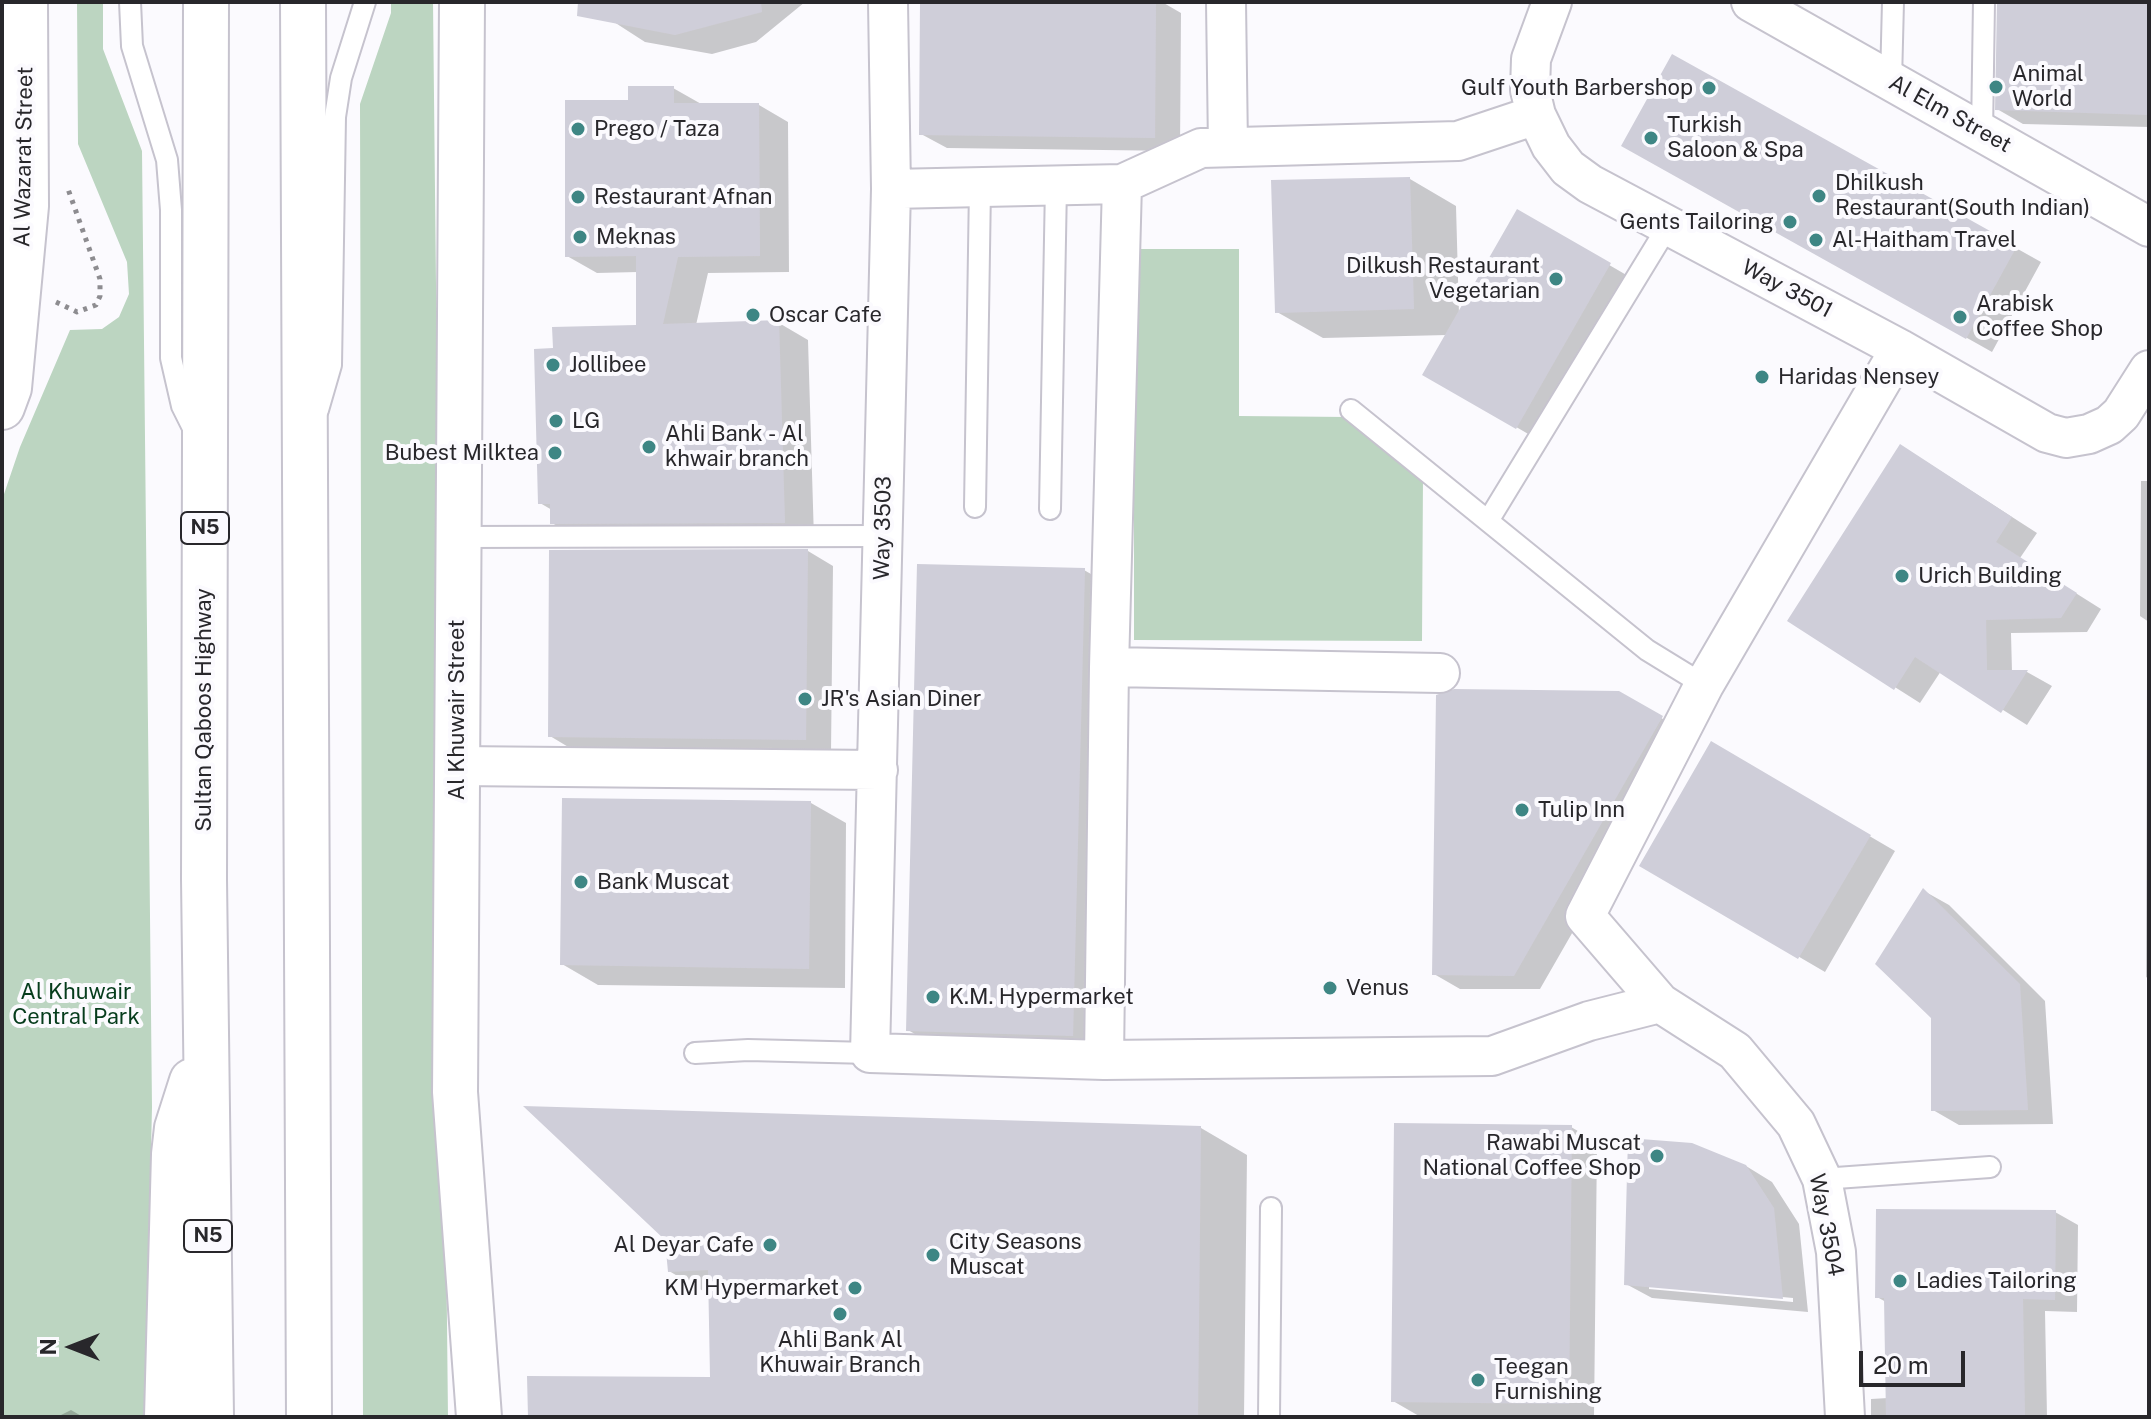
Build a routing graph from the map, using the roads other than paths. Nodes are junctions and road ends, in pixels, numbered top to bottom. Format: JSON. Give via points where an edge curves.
{"nodes":[{"id":1,"x":25,"y":2,"type":"edge"},
{"id":2,"x":130,"y":2,"type":"edge"},
{"id":3,"x":206,"y":2,"type":"edge"},
{"id":4,"x":303,"y":2,"type":"edge"},
{"id":5,"x":365,"y":2,"type":"edge"},
{"id":6,"x":462,"y":2,"type":"edge"},
{"id":7,"x":888,"y":2,"type":"edge"},
{"id":8,"x":1226,"y":2,"type":"edge"},
{"id":9,"x":1552,"y":2,"type":"edge"},
{"id":10,"x":1751,"y":2,"type":"edge"},
{"id":11,"x":1893,"y":2,"type":"edge"},
{"id":12,"x":1984,"y":2,"type":"edge"},
{"id":13,"x":1891,"y":81,"type":"junction"},
{"id":14,"x":1536,"y":115,"type":"junction"},
{"id":15,"x":1982,"y":133,"type":"junction"},
{"id":16,"x":1228,"y":147,"type":"junction"},
{"id":17,"x":1122,"y":184,"type":"junction"},
{"id":18,"x":1056,"y":185,"type":"junction"},
{"id":19,"x":980,"y":187,"type":"junction"},
{"id":20,"x":891,"y":189,"type":"junction"},
{"id":21,"x":2,"y":203,"type":"edge"},
{"id":22,"x":1668,"y":226,"type":"junction"},
{"id":23,"x":2149,"y":227,"type":"edge"},
{"id":24,"x":2,"y":336,"type":"edge"},
{"id":25,"x":1900,"y":349,"type":"junction"},
{"id":26,"x":2149,"y":370,"type":"edge"},
{"id":27,"x":4,"y":389,"type":"edge"},
{"id":28,"x":1351,"y":410,"type":"dead end"},
{"id":29,"x":305,"y":430,"type":"junction"},
{"id":30,"x":205,"y":449,"type":"junction"},
{"id":31,"x":975,"y":507,"type":"dead end"},
{"id":32,"x":1050,"y":509,"type":"dead end"},
{"id":33,"x":1488,"y":521,"type":"junction"},
{"id":34,"x":883,"y":536,"type":"junction"},
{"id":35,"x":458,"y":537,"type":"junction"},
{"id":36,"x":1109,"y":667,"type":"junction"},
{"id":37,"x":1440,"y":673,"type":"dead end"},
{"id":38,"x":1704,"y":685,"type":"junction"},
{"id":39,"x":457,"y":766,"type":"junction"},
{"id":40,"x":878,"y":770,"type":"junction"},
{"id":41,"x":1660,"y":1003,"type":"junction"},
{"id":42,"x":695,"y":1053,"type":"dead end"},
{"id":43,"x":870,"y":1053,"type":"junction"},
{"id":44,"x":205,"y":1054,"type":"junction"},
{"id":45,"x":1104,"y":1060,"type":"junction"},
{"id":46,"x":1990,"y":1167,"type":"dead end"},
{"id":47,"x":1822,"y":1179,"type":"junction"},
{"id":48,"x":1271,"y":1208,"type":"dead end"},
{"id":49,"x":167,"y":1417,"type":"edge"},
{"id":50,"x":211,"y":1417,"type":"edge"},
{"id":51,"x":309,"y":1417,"type":"edge"},
{"id":52,"x":479,"y":1417,"type":"edge"},
{"id":53,"x":1269,"y":1417,"type":"edge"},
{"id":54,"x":1845,"y":1417,"type":"edge"}],
"edges":[{"from":1,"to":27,"type":"main road","name":"Al Wazarat Street","via":[[26,206]]},
{"from":2,"to":30,"type":"lane","via":[[132,46],[162,135],[171,185],[175,382]]},
{"from":3,"to":30,"type":"main road","name":"Sultan Qaboos Highway","number":"N5"},
{"from":4,"to":29,"type":"main road"},
{"from":5,"to":29,"type":"lane","via":[[341,78],[335,117],[331,365],[323,399]]},
{"from":6,"to":35,"type":"main road","name":"Al Khuwair Street"},
{"from":7,"to":20,"type":"street","name":"Way 3503"},
{"from":8,"to":16,"type":"street"},
{"from":9,"to":14,"type":"street","name":"Way 3501","via":[[1531,59]]},
{"from":10,"to":13,"type":"street","name":"Al Elm Street"},
{"from":11,"to":13,"type":"lane"},
{"from":12,"to":15,"type":"lane"},
{"from":13,"to":15,"type":"street","name":"Al Elm Street"},
{"from":14,"to":16,"type":"street","via":[[1458,141]]},
{"from":14,"to":22,"type":"street","name":"Way 3501","via":[[1568,168]]},
{"from":15,"to":23,"type":"street","name":"Al Elm Street"},
{"from":16,"to":17,"type":"street","via":[[1201,148]]},
{"from":17,"to":18,"type":"street"},
{"from":17,"to":36,"type":"street"},
{"from":18,"to":19,"type":"street"},
{"from":18,"to":32,"type":"lane"},
{"from":19,"to":20,"type":"street"},
{"from":19,"to":31,"type":"lane"},
{"from":20,"to":34,"type":"street","name":"Way 3503"},
{"from":21,"to":24,"type":"street","via":[[9,220]]},
{"from":22,"to":25,"type":"street","name":"Way 3501"},
{"from":22,"to":33,"type":"lane"},
{"from":25,"to":26,"type":"street","name":"Way 3501","via":[[2047,433],[2066,438],[2109,425]]},
{"from":25,"to":38,"type":"street"},
{"from":28,"to":33,"type":"lane"},
{"from":29,"to":51,"type":"main road"},
{"from":30,"to":44,"type":"main road","name":"Sultan Qaboos Highway","number":"N5"},
{"from":33,"to":38,"type":"lane","via":[[1647,650]]},
{"from":34,"to":35,"type":"lane"},
{"from":34,"to":40,"type":"street","name":"Way 3503"},
{"from":35,"to":39,"type":"main road","name":"Al Khuwair Street"},
{"from":36,"to":37,"type":"street"},
{"from":36,"to":45,"type":"street"},
{"from":38,"to":41,"type":"street","name":"Way 3504","via":[[1585,916]]},
{"from":39,"to":40,"type":"street"},
{"from":39,"to":52,"type":"main road","name":"Al Khuwair Street","via":[[455,1092]]},
{"from":40,"to":43,"type":"street","name":"Way 3503"},
{"from":41,"to":45,"type":"street","via":[[1589,1021],[1492,1056]]},
{"from":41,"to":47,"type":"street","name":"Way 3504","via":[[1735,1051],[1796,1124]]},
{"from":42,"to":43,"type":"lane"},
{"from":43,"to":45,"type":"street"},
{"from":44,"to":49,"type":"main road","via":[[184,1102],[174,1154]]},
{"from":44,"to":50,"type":"main road","name":"Sultan Qaboos Highway","number":"N5"},
{"from":46,"to":47,"type":"lane"},
{"from":47,"to":54,"type":"street","name":"Way 3504","via":[[1836,1252]]},
{"from":48,"to":53,"type":"lane"}]}
